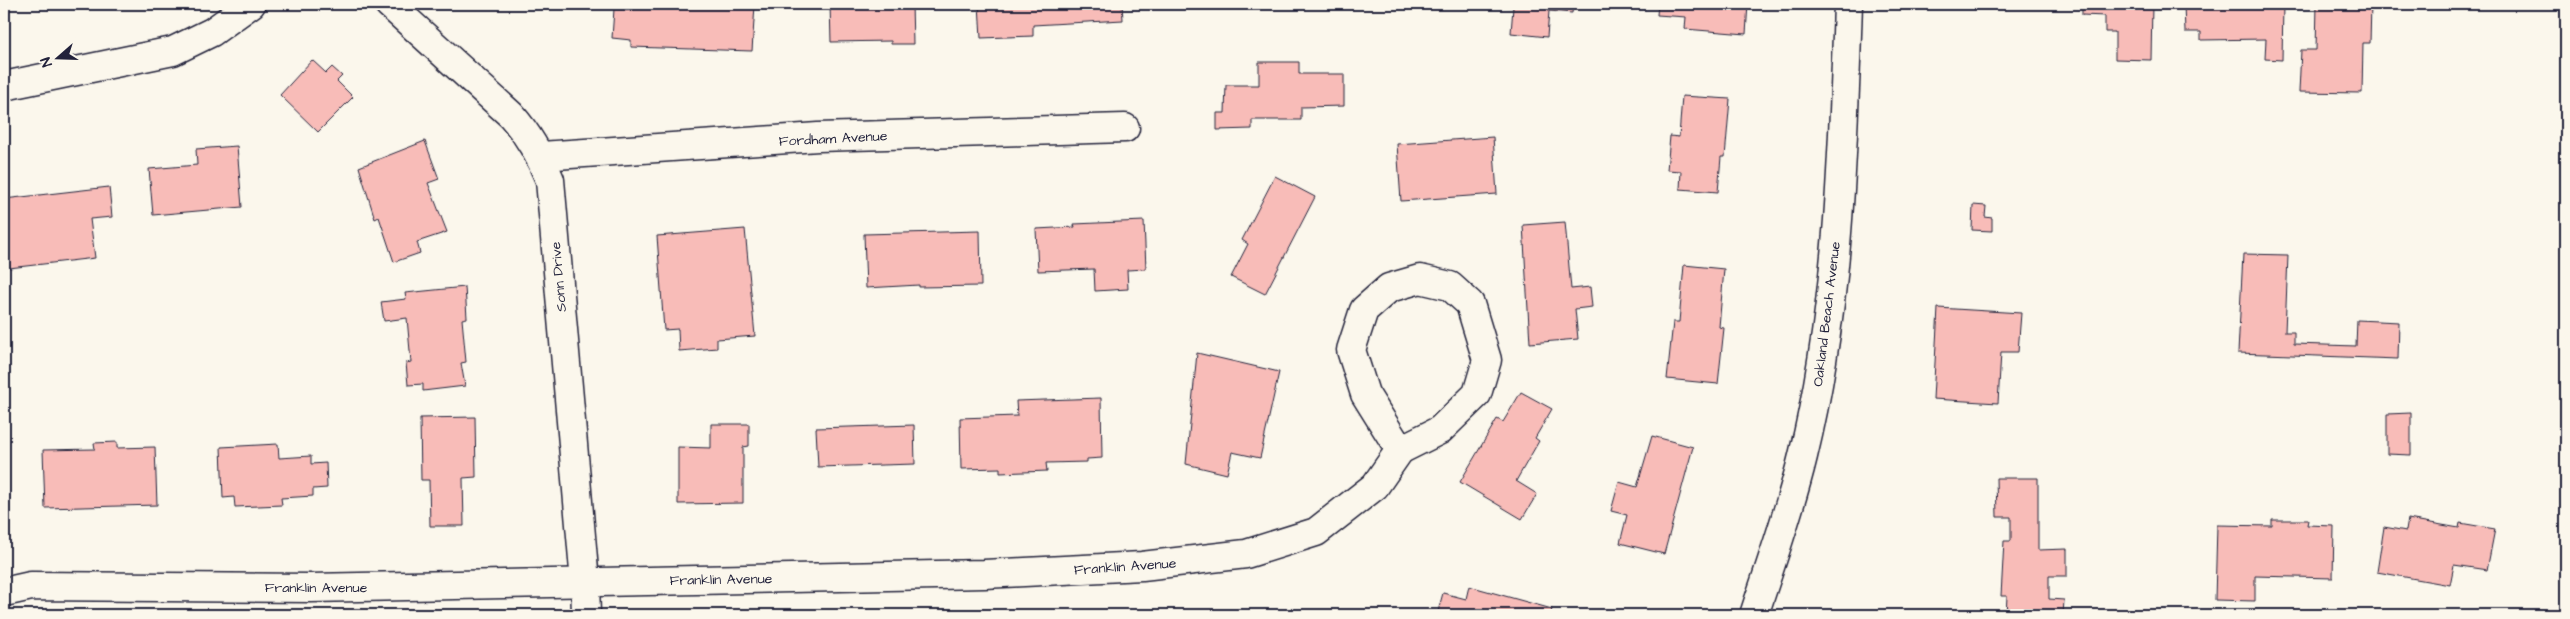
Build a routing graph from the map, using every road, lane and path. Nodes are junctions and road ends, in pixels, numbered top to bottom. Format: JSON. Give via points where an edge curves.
{"nodes":[{"id":1,"x":251,"y":4,"type":"edge"},
{"id":2,"x":389,"y":4,"type":"edge"},
{"id":3,"x":1848,"y":4,"type":"edge"},
{"id":4,"x":4,"y":86,"type":"edge"},
{"id":5,"x":1125,"y":128,"type":"dead end"},
{"id":6,"x":541,"y":156,"type":"junction"},
{"id":7,"x":1400,"y":450,"type":"junction"},
{"id":8,"x":585,"y":582,"type":"junction"},
{"id":9,"x":4,"y":592,"type":"edge"},
{"id":10,"x":586,"y":615,"type":"edge"},
{"id":11,"x":1754,"y":615,"type":"edge"}],
"edges":[{"from":1,"to":4,"type":"street","via":[[212,32],[172,50]]},
{"from":2,"to":6,"type":"street","name":"Sonn Drive","via":[[511,115]]},
{"from":3,"to":11,"type":"street","name":"Oakland Beach Avenue","via":[[1837,226],[1824,346],[1803,456]]},
{"from":5,"to":6,"type":"street","name":"Fordham Avenue","via":[[818,137]]},
{"from":6,"to":8,"type":"street","name":"Sonn Drive","via":[[550,180]]},
{"from":7,"to":7,"type":"street","name":"Franklin Avenue","via":[[1440,430],[1477,394],[1487,360],[1470,304],[1450,286],[1420,279],[1389,288],[1364,310],[1351,350],[1365,394]]},
{"from":7,"to":8,"type":"street","name":"Franklin Avenue","via":[[1375,486],[1316,532],[1246,554],[1142,566],[984,574]]},
{"from":8,"to":9,"type":"street","name":"Franklin Avenue","via":[[311,588],[31,586]]},
{"from":8,"to":10,"type":"street","name":"Sonn Drive"}]}
